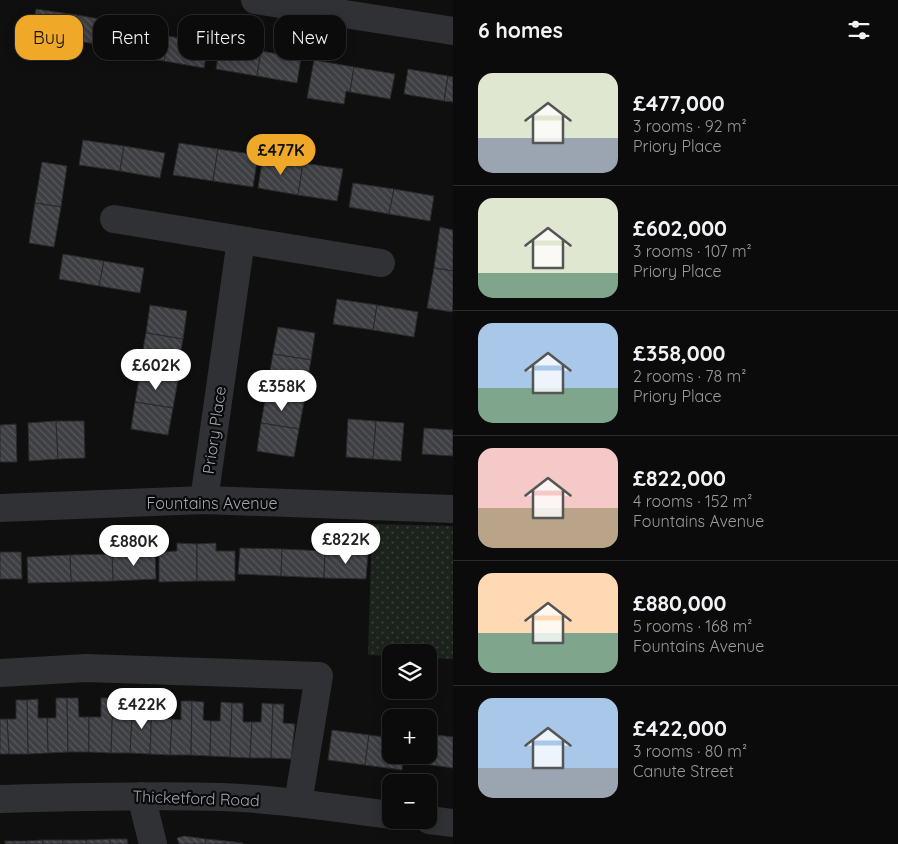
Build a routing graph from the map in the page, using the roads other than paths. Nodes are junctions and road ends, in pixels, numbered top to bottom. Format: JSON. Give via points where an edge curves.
{"nodes":[{"id":1,"x":254,"y":0,"type":"edge"},
{"id":2,"x":453,"y":31,"type":"edge"},
{"id":3,"x":114,"y":219,"type":"dead end"},
{"id":4,"x":241,"y":240,"type":"junction"},
{"id":5,"x":380,"y":263,"type":"dead end"},
{"id":6,"x":204,"y":500,"type":"junction"},
{"id":7,"x":0,"y":508,"type":"edge"},
{"id":8,"x":453,"y":510,"type":"edge"},
{"id":9,"x":0,"y":673,"type":"edge"},
{"id":10,"x":141,"y":796,"type":"junction"},
{"id":11,"x":0,"y":799,"type":"edge"},
{"id":12,"x":298,"y":803,"type":"junction"},
{"id":13,"x":382,"y":814,"type":"edge"},
{"id":14,"x":437,"y":821,"type":"edge"},
{"id":15,"x":453,"y":823,"type":"edge"},
{"id":16,"x":152,"y":844,"type":"edge"}],
"edges":[{"from":1,"to":2,"type":"street"},
{"from":3,"to":4,"type":"street"},
{"from":4,"to":5,"type":"street"},
{"from":4,"to":6,"type":"street","name":"Priory Place"},
{"from":6,"to":7,"type":"street","name":"Fountains Avenue"},
{"from":6,"to":8,"type":"street","name":"Fountains Avenue"},
{"from":9,"to":12,"type":"street","via":[[86,668],[319,676]]},
{"from":10,"to":11,"type":"street","name":"Thicketford Road"},
{"from":10,"to":12,"type":"street","name":"Thicketford Road","via":[[223,797]]},
{"from":10,"to":16,"type":"street"},
{"from":12,"to":13,"type":"street","name":"Thicketford Road"},
{"from":14,"to":15,"type":"street"}]}
